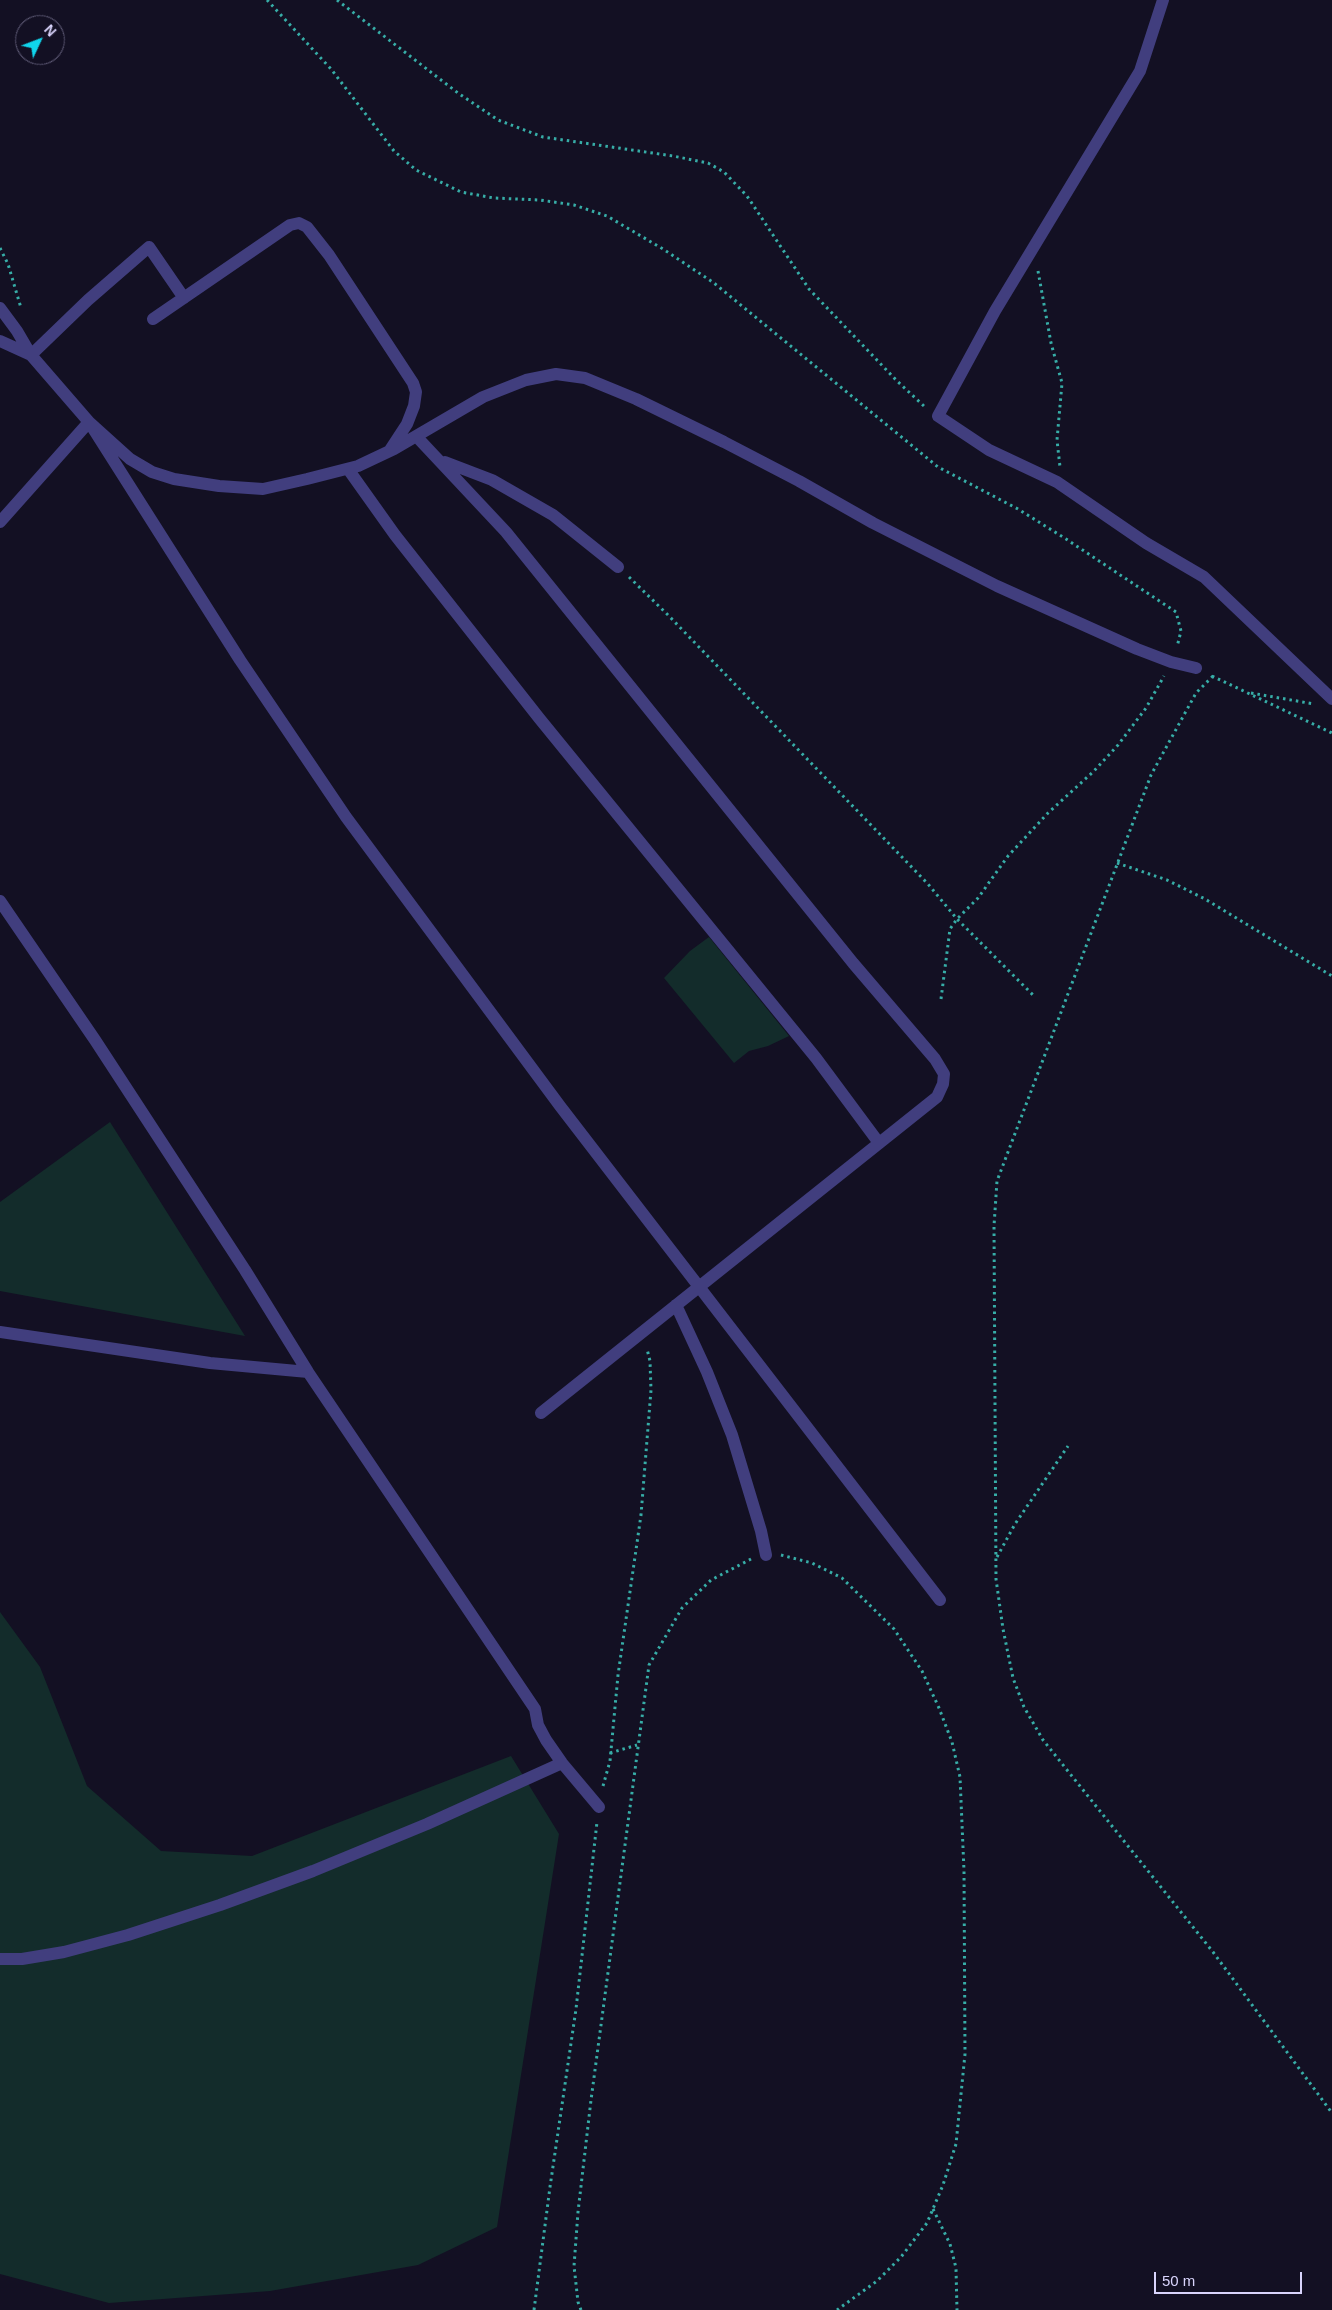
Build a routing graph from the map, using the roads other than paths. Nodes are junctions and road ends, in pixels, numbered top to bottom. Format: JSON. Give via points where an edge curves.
{"nodes":[{"id":1,"x":1163,"y":0,"type":"edge"},
{"id":2,"x":184,"y":298,"type":"junction"},
{"id":3,"x":0,"y":308,"type":"edge"},
{"id":4,"x":153,"y":319,"type":"dead end"},
{"id":5,"x":0,"y":341,"type":"edge"},
{"id":6,"x":31,"y":355,"type":"junction"},
{"id":7,"x":89,"y":422,"type":"junction"},
{"id":8,"x":416,"y":436,"type":"junction"},
{"id":9,"x":389,"y":451,"type":"junction"},
{"id":10,"x":440,"y":460,"type":"junction"},
{"id":11,"x":348,"y":469,"type":"junction"},
{"id":12,"x":0,"y":522,"type":"edge"},
{"id":13,"x":618,"y":567,"type":"road end"},
{"id":14,"x":1196,"y":668,"type":"road end"},
{"id":15,"x":1327,"y":702,"type":"edge"},
{"id":16,"x":0,"y":901,"type":"edge"},
{"id":17,"x":880,"y":1143,"type":"junction"},
{"id":18,"x":700,"y":1286,"type":"junction"},
{"id":19,"x":676,"y":1305,"type":"junction"},
{"id":20,"x":0,"y":1332,"type":"edge"},
{"id":21,"x":308,"y":1372,"type":"junction"},
{"id":22,"x":541,"y":1413,"type":"dead end"},
{"id":23,"x":766,"y":1555,"type":"road end"},
{"id":24,"x":940,"y":1600,"type":"dead end"},
{"id":25,"x":562,"y":1764,"type":"junction"},
{"id":26,"x":599,"y":1807,"type":"dead end"},
{"id":27,"x":0,"y":1960,"type":"edge"}],
"edges":[{"from":1,"to":15,"type":"street","via":[[1140,71],[994,311],[938,416],[989,450],[1057,482],[1146,543],[1204,577]]},
{"from":2,"to":4,"type":"street"},
{"from":2,"to":6,"type":"street","via":[[149,247]]},
{"from":2,"to":9,"type":"street","via":[[290,225],[299,222],[306,227],[329,255],[413,383],[416,392],[414,406],[407,424]]},
{"from":3,"to":6,"type":"street"},
{"from":5,"to":6,"type":"street"},
{"from":6,"to":7,"type":"street"},
{"from":7,"to":11,"type":"street","via":[[130,459],[152,472],[191,482],[263,489]]},
{"from":7,"to":12,"type":"street"},
{"from":7,"to":18,"type":"street","via":[[229,644],[346,817],[560,1106]]},
{"from":8,"to":9,"type":"street"},
{"from":8,"to":10,"type":"street"},
{"from":8,"to":14,"type":"street","via":[[483,398],[526,380],[556,374],[585,378],[724,442],[997,586],[1088,629],[1171,662]]},
{"from":9,"to":11,"type":"street"},
{"from":10,"to":13,"type":"street","via":[[492,480],[553,515]]},
{"from":10,"to":17,"type":"street","via":[[506,532],[853,963],[935,1059],[944,1074],[944,1084],[937,1096]]},
{"from":11,"to":17,"type":"street","via":[[539,718],[816,1058]]},
{"from":16,"to":21,"type":"street","via":[[95,1040]]},
{"from":17,"to":18,"type":"street"},
{"from":18,"to":19,"type":"street"},
{"from":18,"to":24,"type":"street"},
{"from":19,"to":22,"type":"street"},
{"from":19,"to":23,"type":"street","via":[[732,1436],[762,1531]]},
{"from":20,"to":21,"type":"street","via":[[210,1363]]},
{"from":21,"to":25,"type":"street","via":[[535,1709],[538,1726]]},
{"from":25,"to":26,"type":"street"},
{"from":25,"to":27,"type":"street","via":[[427,1824],[220,1906],[64,1952]]}]}
